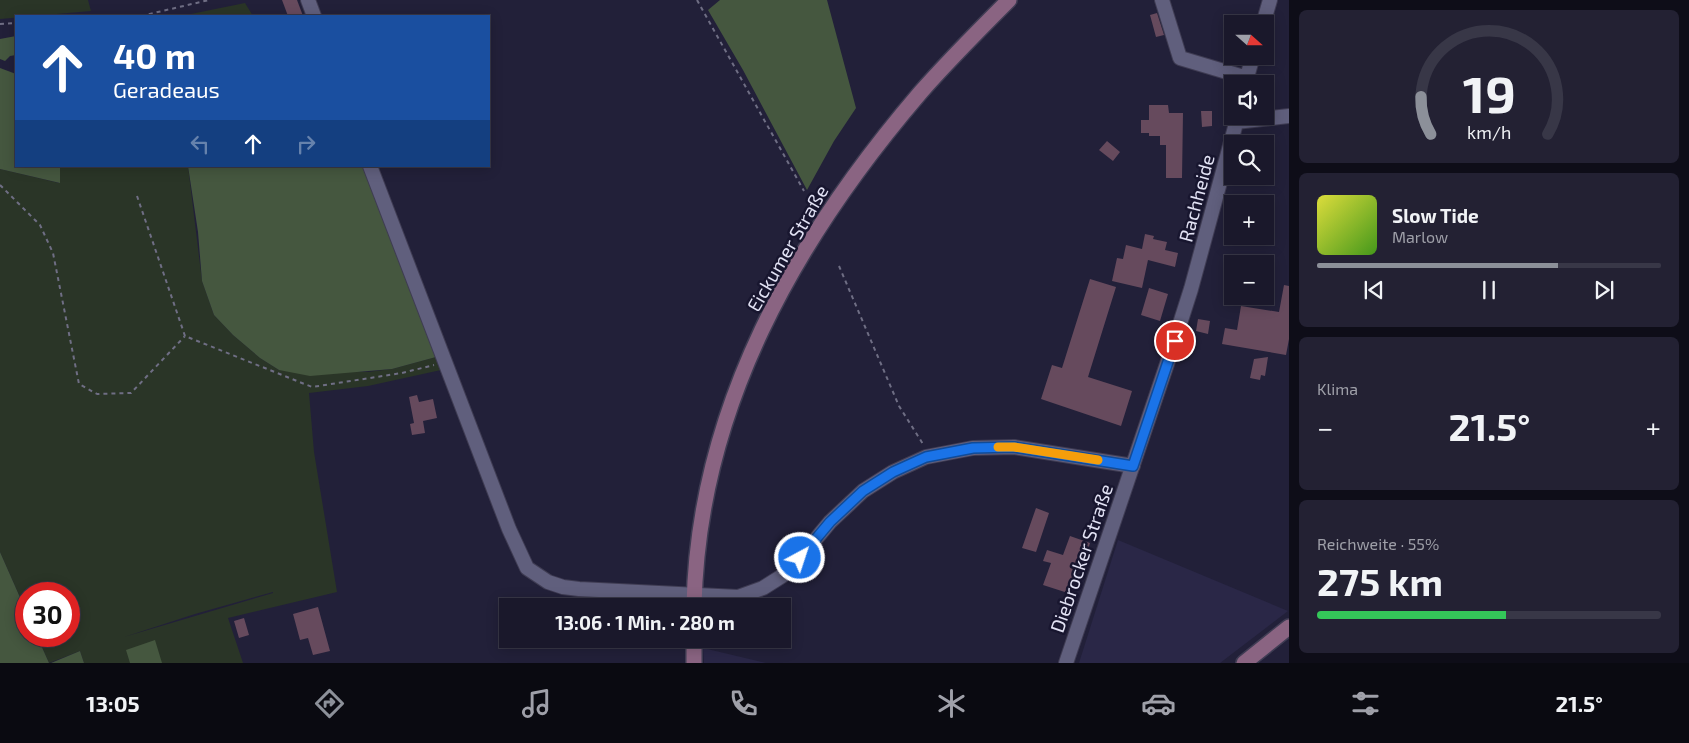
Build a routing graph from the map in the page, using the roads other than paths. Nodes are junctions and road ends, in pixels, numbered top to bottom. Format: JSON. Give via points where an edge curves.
{"nodes":[{"id":1,"x":308,"y":0,"type":"edge"},
{"id":2,"x":1009,"y":0,"type":"edge"},
{"id":3,"x":1162,"y":0,"type":"edge"},
{"id":4,"x":1270,"y":0,"type":"edge"},
{"id":5,"x":314,"y":15,"type":"edge"},
{"id":6,"x":1266,"y":15,"type":"edge"},
{"id":7,"x":1229,"y":75,"type":"edge"},
{"id":8,"x":1289,"y":116,"type":"edge"},
{"id":9,"x":1274,"y":117,"type":"edge"},
{"id":10,"x":1235,"y":125,"type":"edge"},
{"id":11,"x":370,"y":167,"type":"edge"},
{"id":12,"x":1191,"y":289,"type":"joint"},
{"id":13,"x":1127,"y":465,"type":"junction"},
{"id":14,"x":675,"y":598,"type":"edge"},
{"id":15,"x":694,"y":598,"type":"edge"},
{"id":16,"x":738,"y":598,"type":"edge"},
{"id":17,"x":1289,"y":627,"type":"edge"},
{"id":18,"x":694,"y":648,"type":"edge"},
{"id":19,"x":694,"y":663,"type":"edge"},
{"id":20,"x":1066,"y":663,"type":"edge"},
{"id":21,"x":1244,"y":663,"type":"edge"}],
"edges":[{"from":1,"to":5,"type":"street"},
{"from":2,"to":15,"type":"main road","name":"Eickumer Straße","via":[[921,92],[880,142],[840,195],[781,291],[745,367],[730,408],[707,492]]},
{"from":3,"to":7,"type":"street","via":[[1180,58]]},
{"from":4,"to":6,"type":"street"},
{"from":8,"to":9,"type":"street"},
{"from":10,"to":12,"type":"street","name":"Rachheide"},
{"from":11,"to":14,"type":"street","via":[[509,529],[527,568],[548,582],[563,587]]},
{"from":12,"to":13,"type":"street","name":"Diebrocker Straße"},
{"from":13,"to":16,"type":"street","via":[[1014,447],[973,448],[922,458],[863,491],[830,522],[782,576]]},
{"from":13,"to":20,"type":"street","name":"Diebrocker Straße"},
{"from":17,"to":21,"type":"main road"},
{"from":18,"to":19,"type":"main road"}]}
